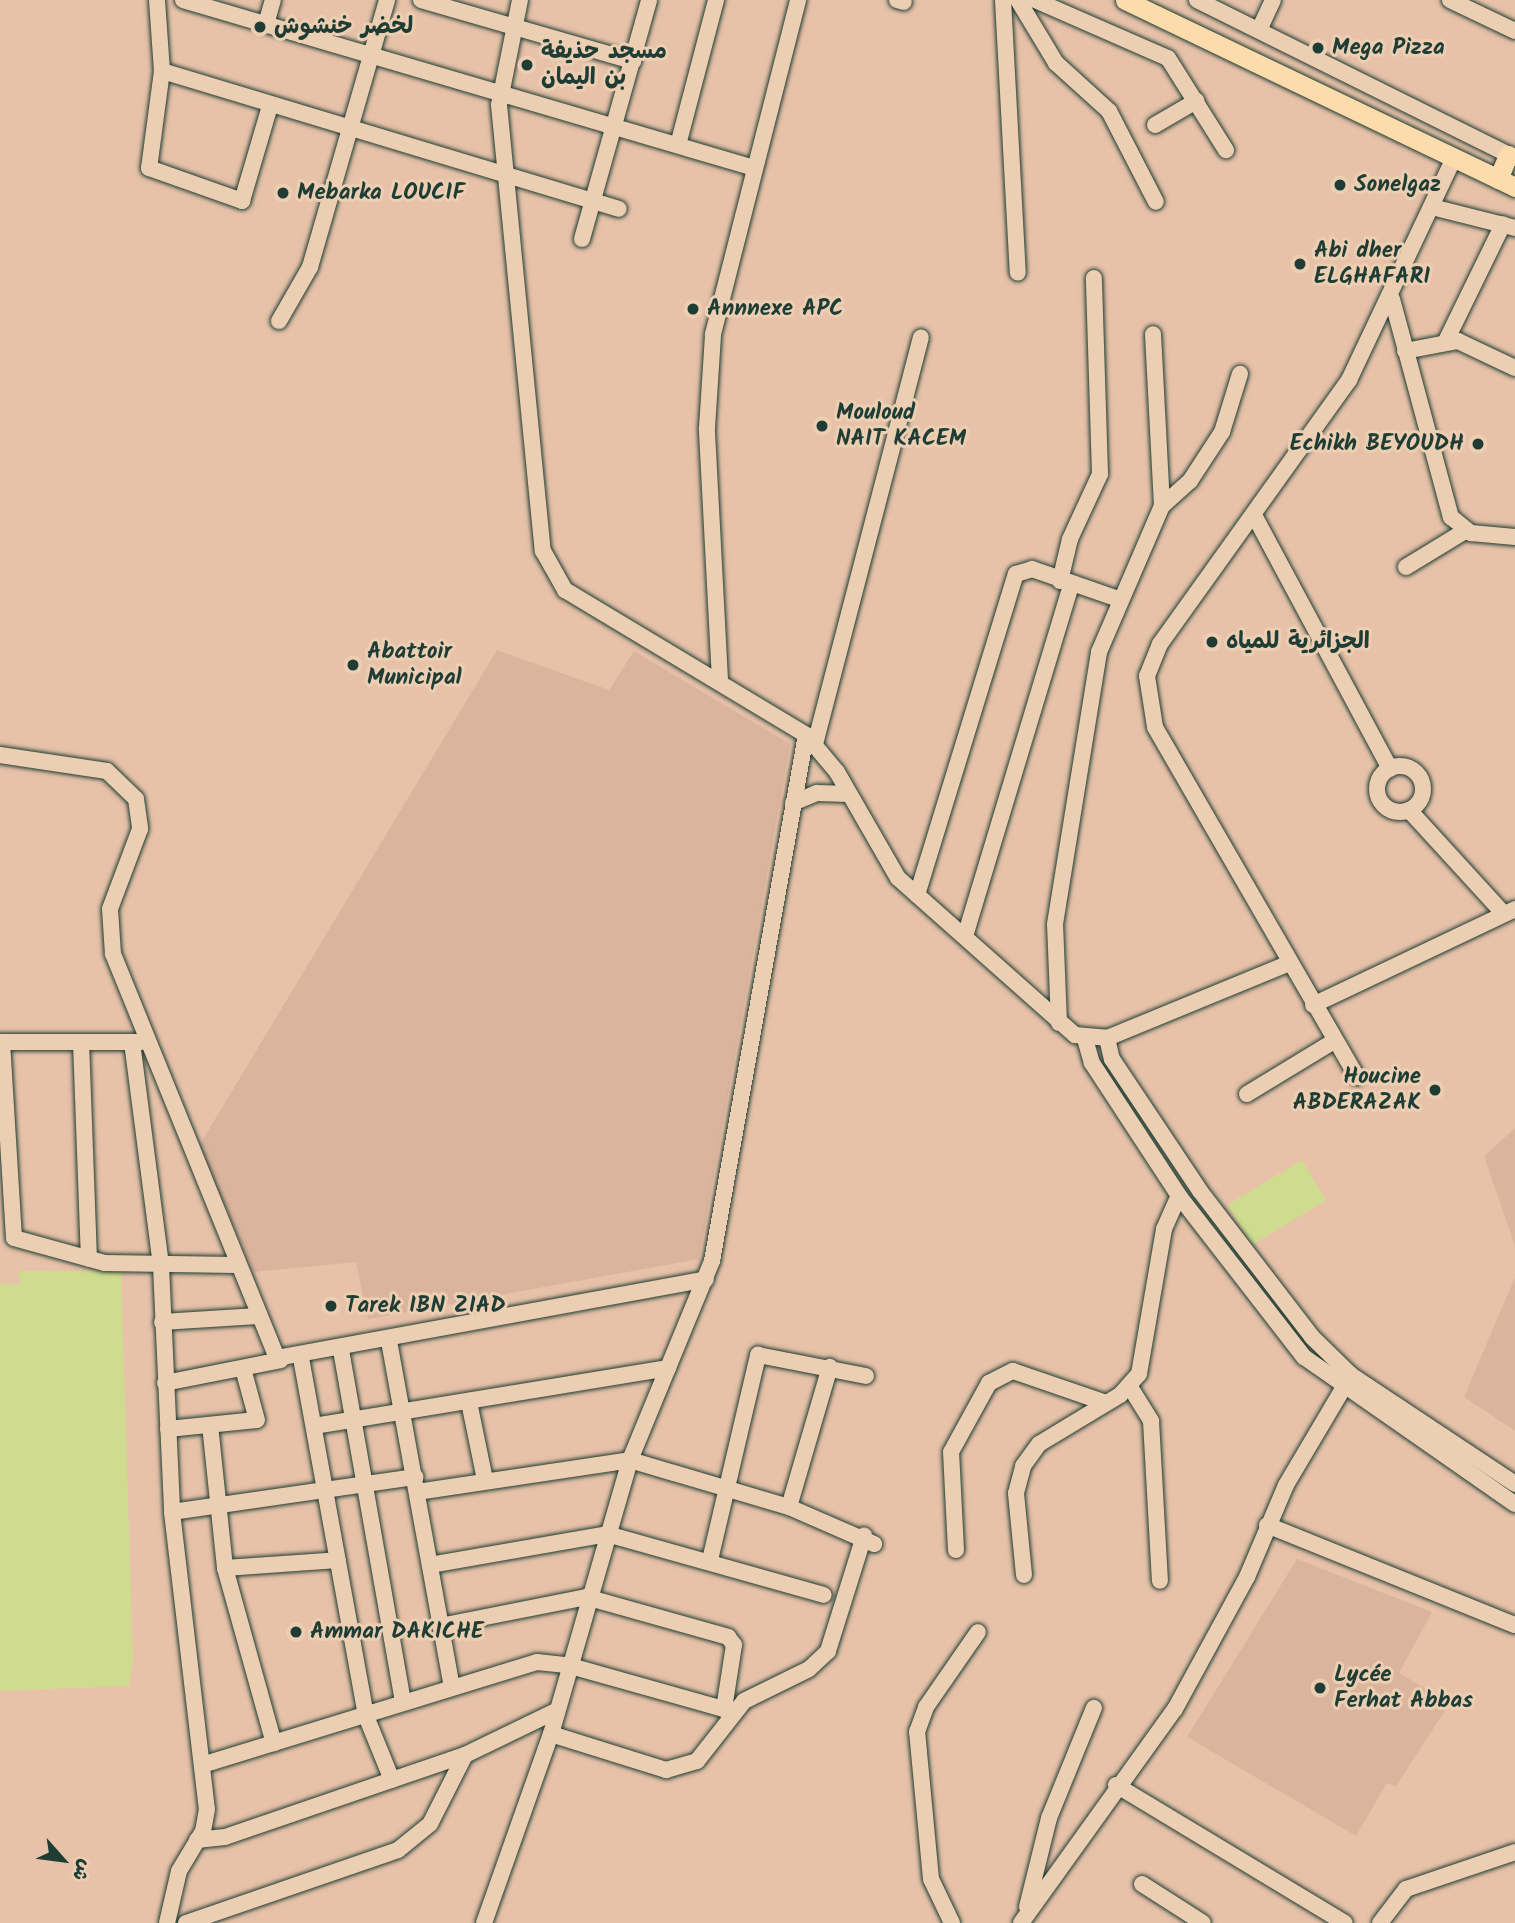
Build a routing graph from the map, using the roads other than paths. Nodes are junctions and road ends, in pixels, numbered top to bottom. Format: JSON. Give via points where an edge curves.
{"nodes":[{"id":1,"x":157,"y":0,"type":"edge"},
{"id":2,"x":183,"y":0,"type":"edge"},
{"id":3,"x":273,"y":0,"type":"edge"},
{"id":4,"x":387,"y":0,"type":"edge"},
{"id":5,"x":422,"y":0,"type":"edge"},
{"id":6,"x":520,"y":0,"type":"edge"},
{"id":7,"x":649,"y":0,"type":"edge"},
{"id":8,"x":716,"y":0,"type":"edge"},
{"id":9,"x":798,"y":0,"type":"edge"},
{"id":10,"x":1003,"y":0,"type":"edge"},
{"id":11,"x":1018,"y":0,"type":"edge"},
{"id":12,"x":1035,"y":0,"type":"edge"},
{"id":13,"x":1125,"y":0,"type":"edge"},
{"id":14,"x":1197,"y":0,"type":"edge"},
{"id":15,"x":1273,"y":0,"type":"edge"},
{"id":16,"x":1452,"y":1,"type":"edge"},
{"id":17,"x":266,"y":24,"type":"junction"},
{"id":18,"x":512,"y":25,"type":"junction"},
{"id":19,"x":1259,"y":30,"type":"junction"},
{"id":20,"x":1515,"y":31,"type":"edge"},
{"id":21,"x":369,"y":55,"type":"junction"},
{"id":22,"x":633,"y":61,"type":"junction"},
{"id":23,"x":162,"y":71,"type":"junction"},
{"id":24,"x":498,"y":91,"type":"junction"},
{"id":25,"x":1196,"y":101,"type":"junction"},
{"id":26,"x":270,"y":106,"type":"junction"},
{"id":27,"x":1155,"y":125,"type":"dead end"},
{"id":28,"x":615,"y":126,"type":"junction"},
{"id":29,"x":348,"y":130,"type":"junction"},
{"id":30,"x":678,"y":145,"type":"junction"},
{"id":31,"x":1226,"y":150,"type":"dead end"},
{"id":32,"x":1512,"y":157,"type":"edge"},
{"id":33,"x":1454,"y":158,"type":"junction"},
{"id":34,"x":754,"y":168,"type":"junction"},
{"id":35,"x":505,"y":174,"type":"junction"},
{"id":36,"x":1506,"y":183,"type":"edge"},
{"id":37,"x":594,"y":201,"type":"junction"},
{"id":38,"x":1156,"y":202,"type":"dead end"},
{"id":39,"x":1432,"y":207,"type":"junction"},
{"id":40,"x":619,"y":208,"type":"dead end"},
{"id":41,"x":1509,"y":226,"type":"edge"},
{"id":42,"x":582,"y":239,"type":"dead end"},
{"id":43,"x":1018,"y":273,"type":"dead end"},
{"id":44,"x":1094,"y":278,"type":"dead end"},
{"id":45,"x":1392,"y":299,"type":"junction"},
{"id":46,"x":279,"y":321,"type":"dead end"},
{"id":47,"x":1153,"y":334,"type":"dead end"},
{"id":48,"x":921,"y":338,"type":"dead end"},
{"id":49,"x":1446,"y":341,"type":"junction"},
{"id":50,"x":1405,"y":351,"type":"junction"},
{"id":51,"x":1515,"y":368,"type":"edge"},
{"id":52,"x":1240,"y":374,"type":"dead end"},
{"id":53,"x":1162,"y":506,"type":"junction"},
{"id":54,"x":1254,"y":515,"type":"junction"},
{"id":55,"x":1465,"y":531,"type":"junction"},
{"id":56,"x":1515,"y":537,"type":"edge"},
{"id":57,"x":1406,"y":567,"type":"dead end"},
{"id":58,"x":1065,"y":583,"type":"junction"},
{"id":59,"x":1118,"y":599,"type":"junction"},
{"id":60,"x":720,"y":680,"type":"junction"},
{"id":61,"x":810,"y":740,"type":"junction"},
{"id":62,"x":0,"y":755,"type":"edge"},
{"id":63,"x":1390,"y":769,"type":"junction"},
{"id":64,"x":849,"y":794,"type":"junction"},
{"id":65,"x":793,"y":803,"type":"junction"},
{"id":66,"x":1409,"y":810,"type":"junction"},
{"id":67,"x":917,"y":895,"type":"junction"},
{"id":68,"x":1509,"y":911,"type":"edge"},
{"id":69,"x":966,"y":933,"type":"junction"},
{"id":70,"x":1287,"y":964,"type":"junction"},
{"id":71,"x":1313,"y":1005,"type":"junction"},
{"id":72,"x":1059,"y":1023,"type":"junction"},
{"id":73,"x":1107,"y":1038,"type":"junction"},
{"id":74,"x":1085,"y":1039,"type":"junction"},
{"id":75,"x":1334,"y":1041,"type":"junction"},
{"id":76,"x":1,"y":1042,"type":"edge"},
{"id":77,"x":81,"y":1042,"type":"junction"},
{"id":78,"x":140,"y":1042,"type":"junction"},
{"id":79,"x":1357,"y":1077,"type":"dead end"},
{"id":80,"x":1247,"y":1094,"type":"dead end"},
{"id":81,"x":1180,"y":1196,"type":"junction"},
{"id":82,"x":5,"y":1226,"type":"edge"},
{"id":83,"x":89,"y":1259,"type":"junction"},
{"id":84,"x":236,"y":1265,"type":"junction"},
{"id":85,"x":161,"y":1266,"type":"junction"},
{"id":86,"x":706,"y":1279,"type":"junction"},
{"id":87,"x":258,"y":1316,"type":"junction"},
{"id":88,"x":162,"y":1322,"type":"junction"},
{"id":89,"x":389,"y":1341,"type":"junction"},
{"id":90,"x":341,"y":1350,"type":"junction"},
{"id":91,"x":300,"y":1358,"type":"junction"},
{"id":92,"x":281,"y":1360,"type":"junction"},
{"id":93,"x":830,"y":1367,"type":"junction"},
{"id":94,"x":668,"y":1368,"type":"junction"},
{"id":95,"x":244,"y":1372,"type":"junction"},
{"id":96,"x":866,"y":1376,"type":"dead end"},
{"id":97,"x":1346,"y":1381,"type":"junction"},
{"id":98,"x":164,"y":1383,"type":"junction"},
{"id":99,"x":1130,"y":1387,"type":"junction"},
{"id":100,"x":469,"y":1402,"type":"junction"},
{"id":101,"x":1106,"y":1403,"type":"junction"},
{"id":102,"x":403,"y":1414,"type":"junction"},
{"id":103,"x":351,"y":1419,"type":"junction"},
{"id":104,"x":210,"y":1425,"type":"junction"},
{"id":105,"x":314,"y":1426,"type":"junction"},
{"id":106,"x":168,"y":1429,"type":"junction"},
{"id":107,"x":630,"y":1460,"type":"junction"},
{"id":108,"x":485,"y":1480,"type":"junction"},
{"id":109,"x":1515,"y":1484,"type":"edge"},
{"id":110,"x":366,"y":1485,"type":"junction"},
{"id":111,"x":416,"y":1485,"type":"junction"},
{"id":112,"x":730,"y":1488,"type":"junction"},
{"id":113,"x":327,"y":1494,"type":"junction"},
{"id":114,"x":1515,"y":1504,"type":"edge"},
{"id":115,"x":217,"y":1506,"type":"junction"},
{"id":116,"x":789,"y":1507,"type":"junction"},
{"id":117,"x":172,"y":1512,"type":"junction"},
{"id":118,"x":1267,"y":1525,"type":"junction"},
{"id":119,"x":607,"y":1534,"type":"junction"},
{"id":120,"x":956,"y":1549,"type":"dead end"},
{"id":121,"x":338,"y":1560,"type":"junction"},
{"id":122,"x":710,"y":1560,"type":"junction"},
{"id":123,"x":430,"y":1565,"type":"junction"},
{"id":124,"x":225,"y":1568,"type":"junction"},
{"id":125,"x":1024,"y":1575,"type":"dead end"},
{"id":126,"x":1160,"y":1581,"type":"dead end"},
{"id":127,"x":824,"y":1595,"type":"dead end"},
{"id":128,"x":586,"y":1597,"type":"junction"},
{"id":129,"x":1515,"y":1625,"type":"edge"},
{"id":130,"x":440,"y":1626,"type":"junction"},
{"id":131,"x":978,"y":1632,"type":"dead end"},
{"id":132,"x":567,"y":1665,"type":"junction"},
{"id":133,"x":452,"y":1686,"type":"junction"},
{"id":134,"x":403,"y":1702,"type":"junction"},
{"id":135,"x":1094,"y":1707,"type":"dead end"},
{"id":136,"x":556,"y":1711,"type":"junction"},
{"id":137,"x":729,"y":1711,"type":"junction"},
{"id":138,"x":366,"y":1716,"type":"junction"},
{"id":139,"x":551,"y":1734,"type":"junction"},
{"id":140,"x":274,"y":1743,"type":"junction"},
{"id":141,"x":465,"y":1755,"type":"junction"},
{"id":142,"x":202,"y":1765,"type":"junction"},
{"id":143,"x":392,"y":1780,"type":"junction"},
{"id":144,"x":1116,"y":1785,"type":"junction"},
{"id":145,"x":197,"y":1840,"type":"junction"},
{"id":146,"x":1515,"y":1852,"type":"edge"},
{"id":147,"x":1142,"y":1884,"type":"dead end"},
{"id":148,"x":1023,"y":1919,"type":"edge"},
{"id":149,"x":167,"y":1923,"type":"edge"},
{"id":150,"x":186,"y":1923,"type":"edge"},
{"id":151,"x":484,"y":1923,"type":"edge"},
{"id":152,"x":952,"y":1923,"type":"edge"},
{"id":153,"x":1203,"y":1923,"type":"edge"},
{"id":154,"x":1345,"y":1923,"type":"edge"},
{"id":155,"x":1380,"y":1923,"type":"edge"}],
"edges":[{"from":1,"to":23,"type":"street"},
{"from":2,"to":17,"type":"street"},
{"from":3,"to":17,"type":"street"},
{"from":4,"to":21,"type":"street"},
{"from":5,"to":18,"type":"street"},
{"from":6,"to":18,"type":"street"},
{"from":7,"to":22,"type":"street"},
{"from":8,"to":30,"type":"street"},
{"from":9,"to":34,"type":"street"},
{"from":10,"to":43,"type":"street"},
{"from":11,"to":38,"type":"street","via":[[1056,63],[1109,111]]},
{"from":12,"to":25,"type":"street","via":[[1161,53]]},
{"from":13,"to":33,"type":"main road"},
{"from":14,"to":19,"type":"street"},
{"from":15,"to":19,"type":"street"},
{"from":16,"to":20,"type":"street"},
{"from":17,"to":21,"type":"street"},
{"from":18,"to":22,"type":"street"},
{"from":18,"to":24,"type":"street"},
{"from":19,"to":32,"type":"street"},
{"from":21,"to":24,"type":"street"},
{"from":21,"to":29,"type":"street"},
{"from":22,"to":28,"type":"street"},
{"from":23,"to":26,"type":"street"},
{"from":23,"to":26,"type":"street","via":[[149,168],[242,201]]},
{"from":24,"to":28,"type":"street"},
{"from":24,"to":35,"type":"street"},
{"from":25,"to":27,"type":"street"},
{"from":25,"to":31,"type":"street"},
{"from":26,"to":29,"type":"street"},
{"from":28,"to":30,"type":"street"},
{"from":28,"to":37,"type":"street"},
{"from":29,"to":35,"type":"street"},
{"from":29,"to":46,"type":"street","via":[[310,267]]},
{"from":30,"to":34,"type":"street"},
{"from":32,"to":36,"type":"main road"},
{"from":33,"to":36,"type":"main road"},
{"from":33,"to":39,"type":"street"},
{"from":34,"to":60,"type":"street","via":[[724,272],[709,365]]},
{"from":35,"to":37,"type":"street"},
{"from":35,"to":60,"type":"street","via":[[543,551],[551,572],[583,603]]},
{"from":37,"to":40,"type":"street"},
{"from":37,"to":42,"type":"street"},
{"from":39,"to":41,"type":"street"},
{"from":39,"to":45,"type":"street"},
{"from":41,"to":49,"type":"street"},
{"from":44,"to":58,"type":"street","via":[[1100,474],[1070,539]]},
{"from":45,"to":50,"type":"street"},
{"from":45,"to":54,"type":"street","via":[[1343,390]]},
{"from":47,"to":53,"type":"street"},
{"from":48,"to":61,"type":"street"},
{"from":49,"to":50,"type":"street"},
{"from":49,"to":51,"type":"street","via":[[1470,343]]},
{"from":50,"to":55,"type":"street","via":[[1448,511]]},
{"from":52,"to":53,"type":"street","via":[[1222,432],[1190,481]]},
{"from":53,"to":59,"type":"street","via":[[1154,536]]},
{"from":54,"to":63,"type":"street"},
{"from":54,"to":70,"type":"street","via":[[1160,644],[1146,693],[1155,727]]},
{"from":55,"to":56,"type":"street"},
{"from":55,"to":57,"type":"street"},
{"from":58,"to":59,"type":"street"},
{"from":58,"to":67,"type":"street","via":[[1027,569],[1014,578]]},
{"from":58,"to":69,"type":"street"},
{"from":59,"to":72,"type":"street","via":[[1099,652],[1055,924]]},
{"from":60,"to":61,"type":"street"},
{"from":61,"to":64,"type":"street"},
{"from":61,"to":65,"type":"street"},
{"from":62,"to":78,"type":"street","via":[[107,771],[136,799],[139,829],[109,924],[113,954]]},
{"from":63,"to":66,"type":"street","via":[[1377,785],[1393,814]]},
{"from":63,"to":66,"type":"street","via":[[1408,763],[1424,792],[1423,800]]},
{"from":64,"to":65,"type":"street","via":[[817,793]]},
{"from":64,"to":67,"type":"street","via":[[878,853]]},
{"from":65,"to":86,"type":"street"},
{"from":66,"to":68,"type":"street"},
{"from":67,"to":69,"type":"street"},
{"from":68,"to":71,"type":"street"},
{"from":69,"to":72,"type":"street"},
{"from":70,"to":71,"type":"street"},
{"from":70,"to":73,"type":"street"},
{"from":71,"to":75,"type":"street"},
{"from":72,"to":74,"type":"street"},
{"from":73,"to":74,"type":"street"},
{"from":73,"to":97,"type":"street","via":[[1112,1059],[1200,1191]]},
{"from":74,"to":81,"type":"street","via":[[1092,1063]]},
{"from":75,"to":79,"type":"street"},
{"from":75,"to":80,"type":"street"},
{"from":76,"to":77,"type":"street"},
{"from":76,"to":82,"type":"street"},
{"from":77,"to":78,"type":"street"},
{"from":77,"to":83,"type":"street"},
{"from":78,"to":84,"type":"street"},
{"from":78,"to":85,"type":"street"},
{"from":81,"to":97,"type":"street","via":[[1293,1345]]},
{"from":81,"to":99,"type":"street","via":[[1161,1242],[1145,1359]]},
{"from":82,"to":83,"type":"street","via":[[23,1244]]},
{"from":83,"to":85,"type":"street"},
{"from":84,"to":85,"type":"street"},
{"from":84,"to":87,"type":"street"},
{"from":85,"to":88,"type":"street"},
{"from":86,"to":89,"type":"street"},
{"from":86,"to":94,"type":"street"},
{"from":87,"to":88,"type":"street"},
{"from":87,"to":92,"type":"street"},
{"from":88,"to":98,"type":"street"},
{"from":89,"to":90,"type":"street"},
{"from":89,"to":102,"type":"street"},
{"from":90,"to":91,"type":"street"},
{"from":90,"to":103,"type":"street"},
{"from":91,"to":92,"type":"street"},
{"from":91,"to":105,"type":"street"},
{"from":92,"to":95,"type":"street"},
{"from":93,"to":96,"type":"street"},
{"from":93,"to":112,"type":"street","via":[[758,1355]]},
{"from":93,"to":116,"type":"street"},
{"from":94,"to":100,"type":"street"},
{"from":94,"to":107,"type":"street"},
{"from":95,"to":98,"type":"street"},
{"from":95,"to":104,"type":"street","via":[[257,1420]]},
{"from":97,"to":109,"type":"street"},
{"from":97,"to":114,"type":"street"},
{"from":97,"to":118,"type":"street"},
{"from":98,"to":106,"type":"street"},
{"from":99,"to":101,"type":"street"},
{"from":99,"to":126,"type":"street","via":[[1151,1421]]},
{"from":100,"to":102,"type":"street"},
{"from":100,"to":108,"type":"street"},
{"from":101,"to":120,"type":"street","via":[[1013,1371],[989,1383],[951,1452]]},
{"from":101,"to":125,"type":"street","via":[[1046,1439],[1023,1466],[1016,1493]]},
{"from":102,"to":103,"type":"street"},
{"from":102,"to":111,"type":"street"},
{"from":103,"to":105,"type":"street"},
{"from":103,"to":110,"type":"street"},
{"from":104,"to":106,"type":"street"},
{"from":104,"to":115,"type":"street"},
{"from":105,"to":113,"type":"street"},
{"from":106,"to":117,"type":"street"},
{"from":107,"to":108,"type":"street"},
{"from":107,"to":112,"type":"street"},
{"from":107,"to":119,"type":"street"},
{"from":108,"to":111,"type":"street"},
{"from":110,"to":111,"type":"street"},
{"from":110,"to":113,"type":"street"},
{"from":110,"to":134,"type":"street"},
{"from":111,"to":123,"type":"street"},
{"from":112,"to":116,"type":"street"},
{"from":112,"to":122,"type":"street"},
{"from":113,"to":115,"type":"street"},
{"from":113,"to":121,"type":"street"},
{"from":115,"to":117,"type":"street"},
{"from":115,"to":124,"type":"street"},
{"from":116,"to":137,"type":"street","via":[[869,1540],[828,1651],[809,1669],[756,1691]]},
{"from":117,"to":142,"type":"street"},
{"from":118,"to":129,"type":"street"},
{"from":118,"to":144,"type":"street","via":[[1247,1577],[1175,1709]]},
{"from":119,"to":122,"type":"street"},
{"from":119,"to":123,"type":"street"},
{"from":119,"to":128,"type":"street"},
{"from":121,"to":124,"type":"street"},
{"from":121,"to":138,"type":"street"},
{"from":122,"to":127,"type":"street"},
{"from":123,"to":130,"type":"street"},
{"from":124,"to":140,"type":"street"},
{"from":128,"to":130,"type":"street"},
{"from":128,"to":132,"type":"street"},
{"from":128,"to":137,"type":"street","via":[[730,1638]]},
{"from":130,"to":133,"type":"street"},
{"from":131,"to":152,"type":"street","via":[[926,1707],[917,1732],[930,1879]]},
{"from":132,"to":133,"type":"street","via":[[525,1664]]},
{"from":132,"to":136,"type":"street"},
{"from":132,"to":137,"type":"street"},
{"from":133,"to":134,"type":"street"},
{"from":134,"to":138,"type":"street"},
{"from":135,"to":148,"type":"street","via":[[1049,1818]]},
{"from":136,"to":139,"type":"street"},
{"from":136,"to":141,"type":"street"},
{"from":137,"to":139,"type":"street","via":[[697,1761],[674,1770]]},
{"from":138,"to":140,"type":"street"},
{"from":138,"to":143,"type":"street"},
{"from":139,"to":151,"type":"street"},
{"from":140,"to":142,"type":"street"},
{"from":141,"to":143,"type":"street"},
{"from":141,"to":150,"type":"street","via":[[430,1824],[398,1850]]},
{"from":142,"to":145,"type":"street","via":[[206,1820]]},
{"from":143,"to":145,"type":"street","via":[[225,1837]]},
{"from":144,"to":148,"type":"street"},
{"from":144,"to":154,"type":"street"},
{"from":145,"to":149,"type":"street","via":[[179,1871]]},
{"from":146,"to":155,"type":"street","via":[[1406,1889]]},
{"from":147,"to":153,"type":"street"}]}
